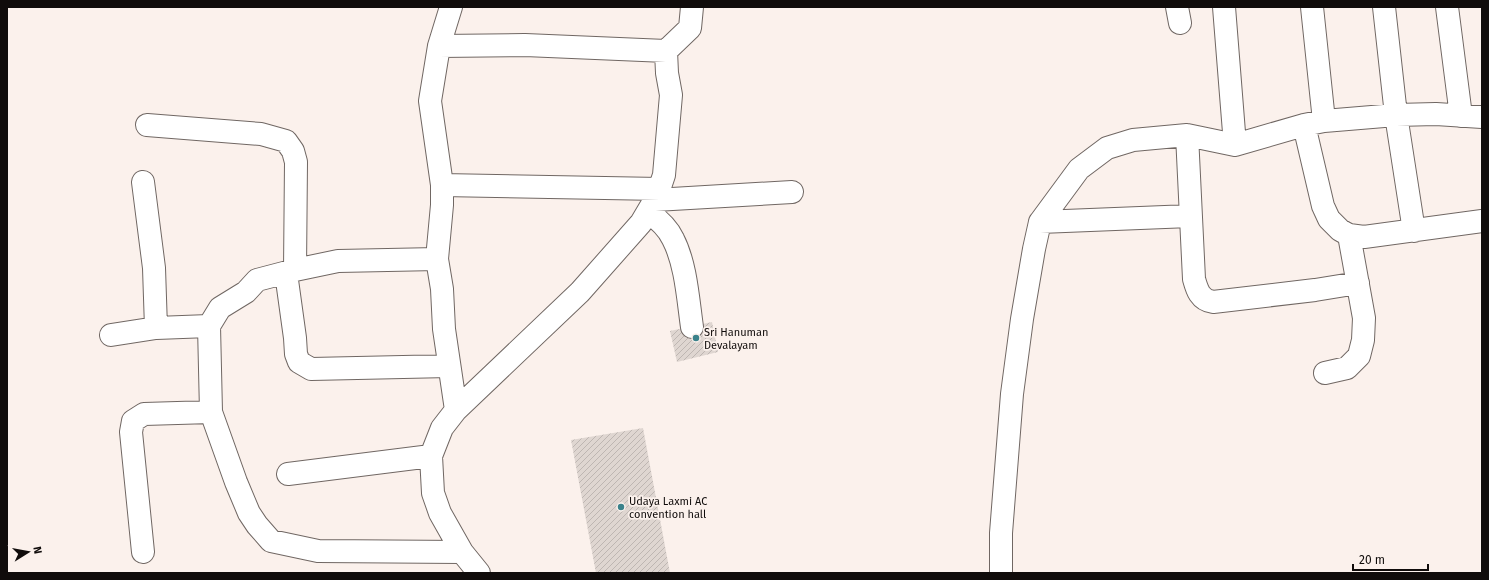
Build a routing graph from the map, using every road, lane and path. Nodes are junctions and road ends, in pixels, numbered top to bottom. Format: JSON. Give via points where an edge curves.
{"nodes":[{"id":1,"x":451,"y":7,"type":"edge"},
{"id":2,"x":692,"y":7,"type":"edge"},
{"id":3,"x":1224,"y":7,"type":"edge"},
{"id":4,"x":1312,"y":7,"type":"edge"},
{"id":5,"x":1384,"y":7,"type":"edge"},
{"id":6,"x":1447,"y":7,"type":"edge"},
{"id":7,"x":439,"y":46,"type":"junction"},
{"id":8,"x":666,"y":51,"type":"junction"},
{"id":9,"x":1396,"y":115,"type":"junction"},
{"id":10,"x":1472,"y":117,"type":"edge"},
{"id":11,"x":1314,"y":123,"type":"junction"},
{"id":12,"x":147,"y":125,"type":"dead end"},
{"id":13,"x":1187,"y":135,"type":"junction"},
{"id":14,"x":1235,"y":145,"type":"junction"},
{"id":15,"x":143,"y":182,"type":"dead end"},
{"id":16,"x":442,"y":185,"type":"junction"},
{"id":17,"x":792,"y":192,"type":"dead end"},
{"id":18,"x":654,"y":200,"type":"junction"},
{"id":19,"x":1190,"y":216,"type":"junction"},
{"id":20,"x":1482,"y":221,"type":"edge"},
{"id":21,"x":1040,"y":222,"type":"junction"},
{"id":22,"x":1414,"y":231,"type":"junction"},
{"id":23,"x":1349,"y":235,"type":"junction"},
{"id":24,"x":437,"y":259,"type":"junction"},
{"id":25,"x":290,"y":272,"type":"junction"},
{"id":26,"x":1358,"y":283,"type":"junction"},
{"id":27,"x":209,"y":326,"type":"junction"},
{"id":28,"x":692,"y":327,"type":"dead end"},
{"id":29,"x":156,"y":328,"type":"junction"},
{"id":30,"x":111,"y":335,"type":"dead end"},
{"id":31,"x":449,"y":366,"type":"junction"},
{"id":32,"x":1325,"y":373,"type":"dead end"},
{"id":33,"x":456,"y":410,"type":"junction"},
{"id":34,"x":211,"y":412,"type":"junction"},
{"id":35,"x":431,"y":456,"type":"junction"},
{"id":36,"x":288,"y":474,"type":"dead end"},
{"id":37,"x":143,"y":552,"type":"dead end"},
{"id":38,"x":462,"y":552,"type":"junction"},
{"id":39,"x":479,"y":573,"type":"edge"},
{"id":40,"x":1001,"y":573,"type":"edge"}],
"edges":[{"from":1,"to":7,"type":"street"},
{"from":2,"to":8,"type":"street","via":[[690,28]]},
{"from":3,"to":14,"type":"street"},
{"from":4,"to":11,"type":"street"},
{"from":5,"to":9,"type":"street"},
{"from":6,"to":10,"type":"street"},
{"from":7,"to":8,"type":"street","via":[[525,45]]},
{"from":7,"to":16,"type":"street","via":[[430,101]]},
{"from":8,"to":18,"type":"street","via":[[671,95],[664,175]]},
{"from":9,"to":10,"type":"street","via":[[1436,114]]},
{"from":9,"to":11,"type":"street"},
{"from":9,"to":22,"type":"street"},
{"from":11,"to":14,"type":"street"},
{"from":11,"to":23,"type":"street","via":[[1326,213],[1328,219]]},
{"from":12,"to":25,"type":"street","via":[[261,134],[286,141],[293,150],[296,162]]},
{"from":13,"to":14,"type":"street"},
{"from":13,"to":19,"type":"street"},
{"from":13,"to":21,"type":"street","via":[[1133,140],[1106,148],[1079,169]]},
{"from":15,"to":29,"type":"street","via":[[154,268]]},
{"from":16,"to":18,"type":"street"},
{"from":16,"to":24,"type":"street"},
{"from":17,"to":18,"type":"street"},
{"from":18,"to":28,"type":"street","via":[[659,220],[673,238],[681,259]]},
{"from":18,"to":33,"type":"street","via":[[642,223],[580,292]]},
{"from":19,"to":21,"type":"street"},
{"from":19,"to":26,"type":"street","via":[[1194,279],[1202,298],[1207,301]]},
{"from":20,"to":22,"type":"street"},
{"from":21,"to":40,"type":"street","via":[[1022,319],[1012,394],[1001,533]]},
{"from":22,"to":23,"type":"street","via":[[1364,237]]},
{"from":23,"to":26,"type":"street"},
{"from":24,"to":25,"type":"street","via":[[338,261]]},
{"from":24,"to":31,"type":"street"},
{"from":25,"to":27,"type":"street","via":[[257,280],[246,292],[220,308]]},
{"from":25,"to":31,"type":"street","via":[[296,354],[299,362],[311,369]]},
{"from":26,"to":32,"type":"street","via":[[1364,318],[1359,356],[1347,368]]},
{"from":27,"to":29,"type":"street"},
{"from":27,"to":34,"type":"street"},
{"from":29,"to":30,"type":"street"},
{"from":31,"to":33,"type":"street"},
{"from":33,"to":35,"type":"street","via":[[442,428]]},
{"from":34,"to":37,"type":"street","via":[[144,414],[133,421],[131,432]]},
{"from":34,"to":38,"type":"street","via":[[249,513],[271,541],[318,551]]},
{"from":35,"to":36,"type":"street"},
{"from":35,"to":38,"type":"street","via":[[433,493],[440,513]]},
{"from":38,"to":39,"type":"street"}]}
